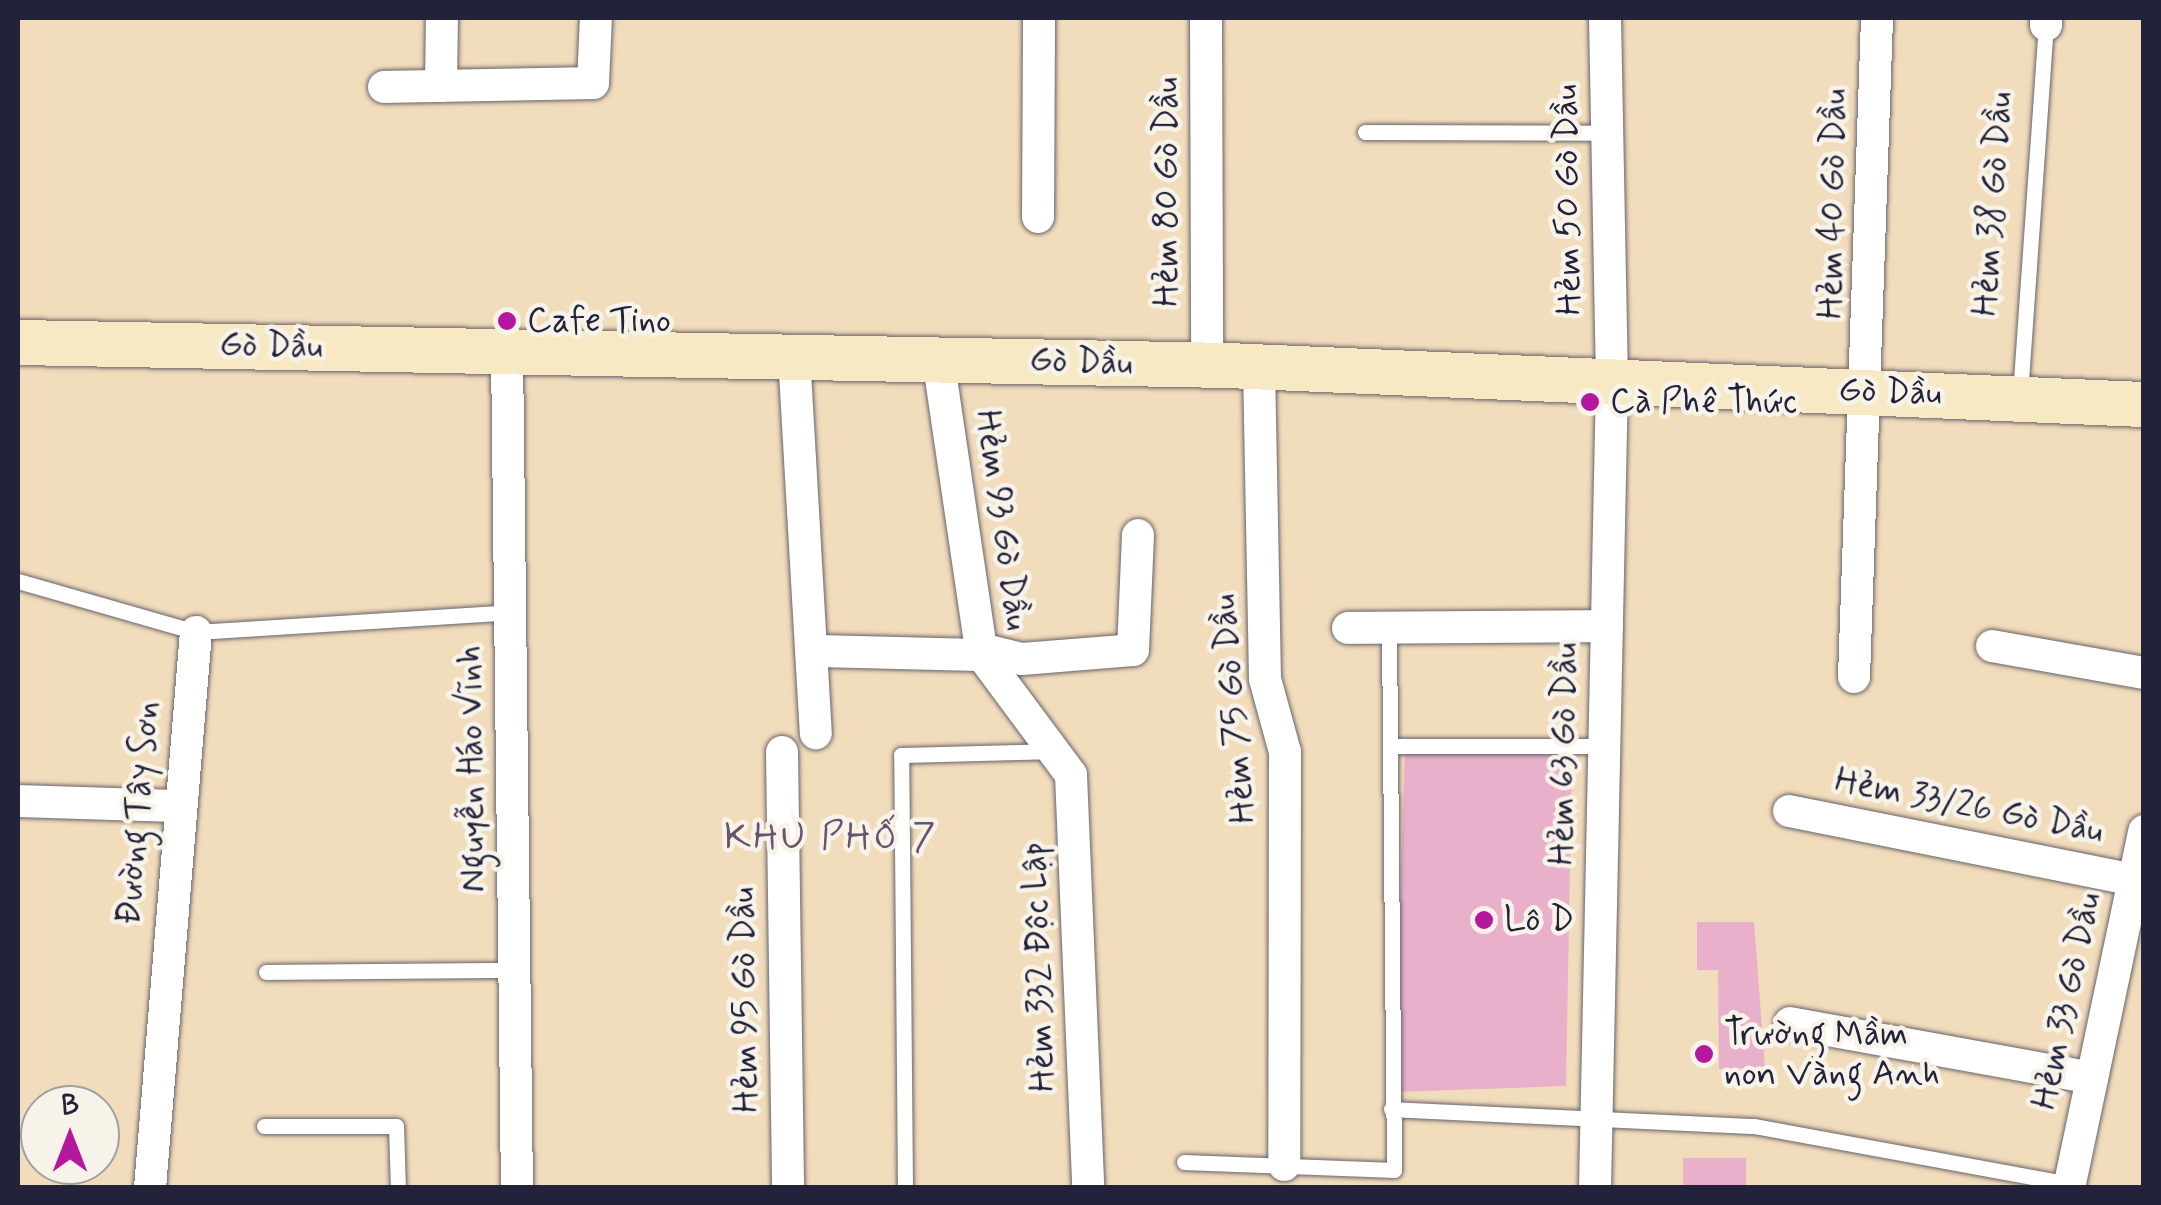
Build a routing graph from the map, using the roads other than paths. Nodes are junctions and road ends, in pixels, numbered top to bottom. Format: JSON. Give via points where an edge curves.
{"nodes":[{"id":1,"x":442,"y":18,"type":"edge"},
{"id":2,"x":596,"y":18,"type":"edge"},
{"id":3,"x":1039,"y":18,"type":"edge"},
{"id":4,"x":1196,"y":18,"type":"edge"},
{"id":5,"x":1206,"y":18,"type":"edge"},
{"id":6,"x":1605,"y":18,"type":"edge"},
{"id":7,"x":1877,"y":18,"type":"edge"},
{"id":8,"x":2046,"y":21,"type":"edge"},
{"id":9,"x":442,"y":86,"type":"junction"},
{"id":10,"x":384,"y":87,"type":"dead end"},
{"id":11,"x":1365,"y":132,"type":"dead end"},
{"id":12,"x":1607,"y":133,"type":"junction"},
{"id":13,"x":1038,"y":217,"type":"dead end"},
{"id":14,"x":18,"y":342,"type":"edge"},
{"id":15,"x":507,"y":350,"type":"junction"},
{"id":16,"x":794,"y":355,"type":"junction"},
{"id":17,"x":938,"y":358,"type":"junction"},
{"id":18,"x":1207,"y":365,"type":"junction"},
{"id":19,"x":1259,"y":366,"type":"junction"},
{"id":20,"x":1612,"y":382,"type":"junction"},
{"id":21,"x":1870,"y":391,"type":"junction"},
{"id":22,"x":2020,"y":397,"type":"junction"},
{"id":23,"x":2144,"y":404,"type":"edge"},
{"id":24,"x":1138,"y":535,"type":"dead end"},
{"id":25,"x":18,"y":581,"type":"edge"},
{"id":26,"x":510,"y":612,"type":"junction"},
{"id":27,"x":1606,"y":626,"type":"junction"},
{"id":28,"x":1348,"y":628,"type":"dead end"},
{"id":29,"x":1389,"y":628,"type":"junction"},
{"id":30,"x":196,"y":632,"type":"junction"},
{"id":31,"x":1992,"y":646,"type":"dead end"},
{"id":32,"x":814,"y":651,"type":"junction"},
{"id":33,"x":981,"y":652,"type":"junction"},
{"id":34,"x":2144,"y":673,"type":"edge"},
{"id":35,"x":1854,"y":677,"type":"dead end"},
{"id":36,"x":816,"y":733,"type":"dead end"},
{"id":37,"x":1390,"y":746,"type":"junction"},
{"id":38,"x":1604,"y":746,"type":"junction"},
{"id":39,"x":1050,"y":751,"type":"junction"},
{"id":40,"x":782,"y":752,"type":"dead end"},
{"id":41,"x":18,"y":801,"type":"edge"},
{"id":42,"x":176,"y":806,"type":"junction"},
{"id":43,"x":1789,"y":811,"type":"dead end"},
{"id":44,"x":2144,"y":831,"type":"edge"},
{"id":45,"x":2133,"y":880,"type":"junction"},
{"id":46,"x":514,"y":970,"type":"junction"},
{"id":47,"x":266,"y":972,"type":"dead end"},
{"id":48,"x":1790,"y":1023,"type":"dead end"},
{"id":49,"x":2092,"y":1078,"type":"junction"},
{"id":50,"x":1391,"y":1109,"type":"junction"},
{"id":51,"x":1596,"y":1115,"type":"junction"},
{"id":52,"x":264,"y":1126,"type":"dead end"},
{"id":53,"x":1184,"y":1162,"type":"dead end"},
{"id":54,"x":1284,"y":1165,"type":"junction"},
{"id":55,"x":2069,"y":1186,"type":"edge"},
{"id":56,"x":150,"y":1188,"type":"edge"},
{"id":57,"x":398,"y":1188,"type":"edge"},
{"id":58,"x":517,"y":1188,"type":"edge"},
{"id":59,"x":788,"y":1188,"type":"edge"},
{"id":60,"x":905,"y":1188,"type":"edge"},
{"id":61,"x":1088,"y":1188,"type":"edge"},
{"id":62,"x":1595,"y":1188,"type":"edge"}],
"edges":[{"from":1,"to":9,"type":"street"},
{"from":2,"to":9,"type":"street","via":[[594,83]]},
{"from":3,"to":13,"type":"street"},
{"from":4,"to":5,"type":"street"},
{"from":5,"to":18,"type":"street","name":"Hẻm 80 Gò Dầu"},
{"from":6,"to":12,"type":"street","name":"Hẻm 50 Gò Dầu"},
{"from":7,"to":21,"type":"street","name":"Hẻm 40 Gò Dầu"},
{"from":8,"to":22,"type":"lane","name":"Hẻm 38 Gò Dầu"},
{"from":9,"to":10,"type":"street"},
{"from":11,"to":12,"type":"lane"},
{"from":12,"to":20,"type":"street","name":"Hẻm 50 Gò Dầu"},
{"from":14,"to":15,"type":"street","name":"Gò Dầu"},
{"from":15,"to":16,"type":"street","name":"Gò Dầu"},
{"from":15,"to":26,"type":"street","name":"Nguyễn Háo Vĩnh"},
{"from":16,"to":17,"type":"street","name":"Gò Dầu"},
{"from":16,"to":32,"type":"street"},
{"from":17,"to":18,"type":"street","name":"Gò Dầu"},
{"from":17,"to":33,"type":"street","name":"Hẻm 93 Gò Dầu"},
{"from":18,"to":19,"type":"street","name":"Gò Dầu"},
{"from":19,"to":20,"type":"street","name":"Gò Dầu"},
{"from":19,"to":54,"type":"street","name":"Hẻm 75 Gò Dầu","via":[[1265,679],[1285,752]]},
{"from":20,"to":21,"type":"street","name":"Gò Dầu"},
{"from":20,"to":27,"type":"street","name":"Hẻm 63 Gò Dầu"},
{"from":21,"to":22,"type":"street","name":"Gò Dầu"},
{"from":21,"to":35,"type":"street","name":"Hẻm 40 Gò Dầu"},
{"from":22,"to":23,"type":"street","name":"Gò Dầu"},
{"from":24,"to":33,"type":"street","via":[[1133,650],[1022,659]]},
{"from":25,"to":30,"type":"lane"},
{"from":26,"to":30,"type":"lane"},
{"from":26,"to":46,"type":"street","name":"Nguyễn Háo Vĩnh"},
{"from":27,"to":29,"type":"street"},
{"from":27,"to":38,"type":"street","name":"Hẻm 63 Gò Dầu"},
{"from":28,"to":29,"type":"street"},
{"from":29,"to":37,"type":"lane"},
{"from":30,"to":42,"type":"street","name":"Đường Tây Sơn"},
{"from":31,"to":34,"type":"street"},
{"from":32,"to":33,"type":"street"},
{"from":32,"to":36,"type":"street"},
{"from":33,"to":39,"type":"street","name":"Hẻm 93 Gò Dầu"},
{"from":37,"to":38,"type":"lane"},
{"from":37,"to":50,"type":"lane"},
{"from":38,"to":51,"type":"street","name":"Hẻm 63 Gò Dầu"},
{"from":39,"to":60,"type":"lane","via":[[901,755]]},
{"from":39,"to":61,"type":"street","name":"Hẻm 332 Độc Lập","via":[[1071,774]]},
{"from":40,"to":59,"type":"street","name":"Hẻm 95 Gò Dầu"},
{"from":41,"to":42,"type":"street"},
{"from":42,"to":56,"type":"street","name":"Đường Tây Sơn"},
{"from":43,"to":45,"type":"street","name":"Hẻm 33/26 Gò Dầu"},
{"from":44,"to":45,"type":"street","name":"Hẻm 33 Gò Dầu"},
{"from":45,"to":49,"type":"street","name":"Hẻm 33 Gò Dầu"},
{"from":46,"to":47,"type":"lane"},
{"from":46,"to":58,"type":"street","name":"Nguyễn Háo Vĩnh"},
{"from":48,"to":49,"type":"street"},
{"from":49,"to":55,"type":"street","name":"Hẻm 33 Gò Dầu"},
{"from":50,"to":51,"type":"lane"},
{"from":50,"to":54,"type":"lane","via":[[1394,1170]]},
{"from":51,"to":55,"type":"lane","via":[[1754,1126]]},
{"from":51,"to":62,"type":"street","name":"Hẻm 63 Gò Dầu"},
{"from":52,"to":57,"type":"lane","via":[[396,1126]]},
{"from":53,"to":54,"type":"lane"}]}
